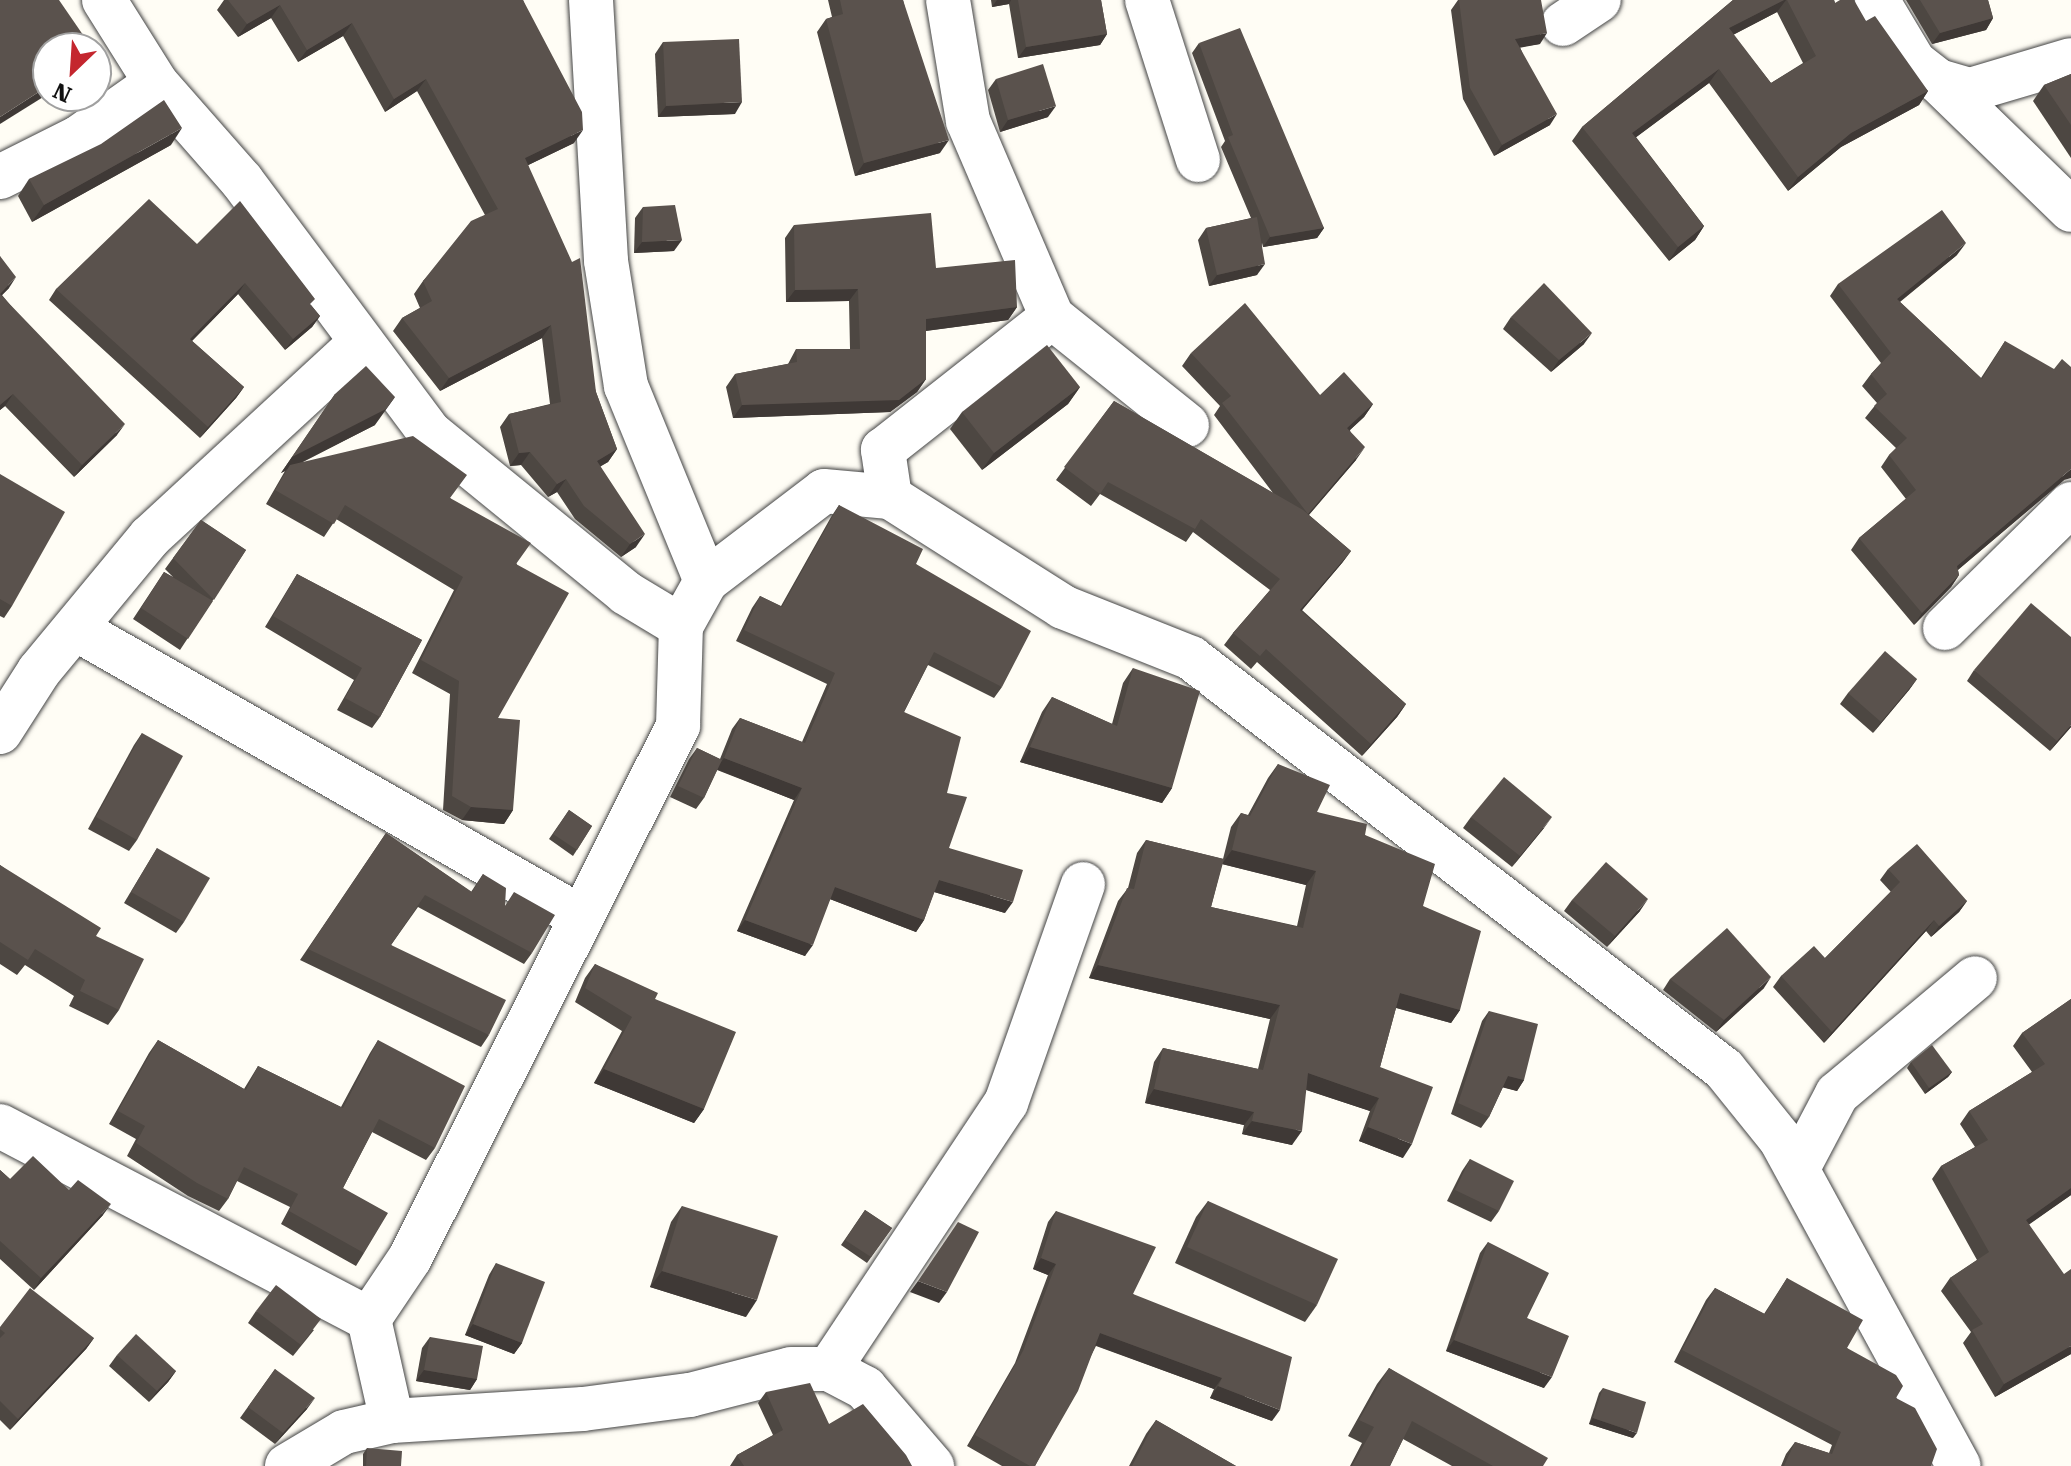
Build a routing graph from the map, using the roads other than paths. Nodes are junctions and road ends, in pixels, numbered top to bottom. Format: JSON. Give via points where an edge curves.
{"nodes":[{"id":1,"x":104,"y":0,"type":"edge"},
{"id":2,"x":591,"y":0,"type":"edge"},
{"id":3,"x":948,"y":0,"type":"edge"},
{"id":4,"x":1147,"y":0,"type":"edge"},
{"id":5,"x":1599,"y":0,"type":"edge"},
{"id":6,"x":1877,"y":0,"type":"edge"},
{"id":7,"x":1563,"y":24,"type":"dead end"},
{"id":8,"x":2071,"y":60,"type":"edge"},
{"id":9,"x":1938,"y":81,"type":"junction"},
{"id":10,"x":156,"y":83,"type":"junction"},
{"id":11,"x":1198,"y":160,"type":"dead end"},
{"id":12,"x":0,"y":177,"type":"edge"},
{"id":13,"x":2071,"y":210,"type":"edge"},
{"id":14,"x":1052,"y":317,"type":"junction"},
{"id":15,"x":360,"y":343,"type":"junction"},
{"id":16,"x":1187,"y":425,"type":"dead end"},
{"id":17,"x":890,"y":497,"type":"junction"},
{"id":18,"x":2071,"y":504,"type":"edge"},
{"id":19,"x":706,"y":581,"type":"junction"},
{"id":20,"x":681,"y":626,"type":"junction"},
{"id":21,"x":1945,"y":628,"type":"dead end"},
{"id":22,"x":76,"y":629,"type":"junction"},
{"id":23,"x":0,"y":732,"type":"edge"},
{"id":24,"x":1083,"y":884,"type":"dead end"},
{"id":25,"x":577,"y":915,"type":"junction"},
{"id":26,"x":1975,"y":978,"type":"dead end"},
{"id":27,"x":0,"y":1126,"type":"edge"},
{"id":28,"x":1798,"y":1168,"type":"junction"},
{"id":29,"x":369,"y":1319,"type":"junction"},
{"id":30,"x":829,"y":1369,"type":"junction"},
{"id":31,"x":392,"y":1421,"type":"junction"},
{"id":32,"x":287,"y":1466,"type":"edge"},
{"id":33,"x":932,"y":1466,"type":"edge"},
{"id":34,"x":1959,"y":1466,"type":"edge"}],
"edges":[{"from":1,"to":10,"type":"street"},
{"from":2,"to":19,"type":"street","via":[[606,261],[626,386]]},
{"from":3,"to":14,"type":"street","via":[[968,121]]},
{"from":4,"to":11,"type":"street"},
{"from":5,"to":7,"type":"street"},
{"from":6,"to":9,"type":"street","via":[[1914,62]]},
{"from":8,"to":9,"type":"street","via":[[1970,90]]},
{"from":9,"to":13,"type":"street"},
{"from":10,"to":12,"type":"street","via":[[78,138]]},
{"from":10,"to":15,"type":"street","via":[[242,181]]},
{"from":14,"to":16,"type":"street"},
{"from":14,"to":17,"type":"street","via":[[883,450]]},
{"from":15,"to":20,"type":"street","via":[[430,433],[626,593]]},
{"from":15,"to":22,"type":"street","via":[[150,537]]},
{"from":17,"to":19,"type":"street","via":[[824,491]]},
{"from":17,"to":28,"type":"street","via":[[1063,607],[1191,658],[1724,1069]]},
{"from":18,"to":21,"type":"street"},
{"from":19,"to":20,"type":"street"},
{"from":20,"to":25,"type":"street","via":[[678,726]]},
{"from":22,"to":23,"type":"street"},
{"from":22,"to":25,"type":"street"},
{"from":24,"to":30,"type":"street","via":[[1006,1103]]},
{"from":25,"to":29,"type":"street","via":[[410,1258]]},
{"from":26,"to":28,"type":"street","via":[[1837,1094]]},
{"from":27,"to":29,"type":"street"},
{"from":28,"to":34,"type":"street"},
{"from":29,"to":31,"type":"street"},
{"from":30,"to":31,"type":"street","via":[[791,1369],[690,1395],[583,1409]]},
{"from":30,"to":33,"type":"street","via":[[865,1388]]},
{"from":31,"to":32,"type":"street","via":[[344,1432]]}]}
